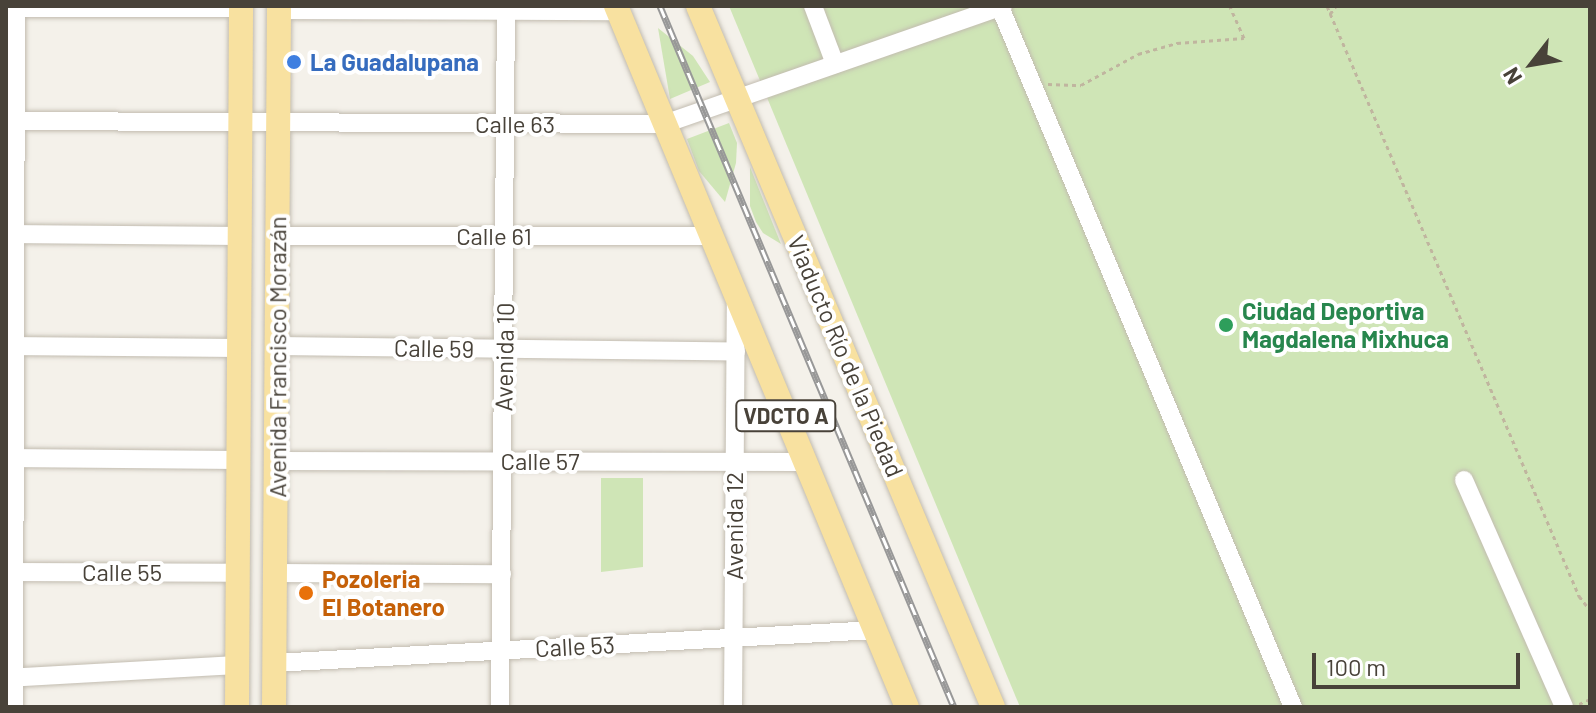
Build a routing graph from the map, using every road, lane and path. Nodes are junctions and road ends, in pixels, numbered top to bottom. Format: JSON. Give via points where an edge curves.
{"nodes":[{"id":1,"x":698,"y":6,"type":"edge"},
{"id":2,"x":813,"y":6,"type":"edge"},
{"id":3,"x":1230,"y":6,"type":"edge"},
{"id":4,"x":1327,"y":6,"type":"edge"},
{"id":5,"x":1336,"y":6,"type":"edge"},
{"id":6,"x":13,"y":7,"type":"edge"},
{"id":7,"x":95,"y":7,"type":"edge"},
{"id":8,"x":241,"y":7,"type":"edge"},
{"id":9,"x":1002,"y":7,"type":"edge"},
{"id":10,"x":279,"y":8,"type":"edge"},
{"id":11,"x":506,"y":8,"type":"edge"},
{"id":12,"x":617,"y":8,"type":"edge"},
{"id":13,"x":979,"y":10,"type":"edge"},
{"id":14,"x":1330,"y":14,"type":"junction"},
{"id":15,"x":835,"y":64,"type":"junction"},
{"id":16,"x":1031,"y":84,"type":"junction"},
{"id":17,"x":736,"y":97,"type":"junction"},
{"id":18,"x":11,"y":121,"type":"edge"},
{"id":19,"x":240,"y":122,"type":"junction"},
{"id":20,"x":278,"y":122,"type":"junction"},
{"id":21,"x":505,"y":123,"type":"junction"},
{"id":22,"x":664,"y":124,"type":"junction"},
{"id":23,"x":240,"y":236,"type":"junction"},
{"id":24,"x":277,"y":236,"type":"junction"},
{"id":25,"x":711,"y":236,"type":"junction"},
{"id":26,"x":13,"y":240,"type":"edge"},
{"id":27,"x":505,"y":245,"type":"junction"},
{"id":28,"x":736,"y":297,"type":"junction"},
{"id":29,"x":11,"y":346,"type":"edge"},
{"id":30,"x":277,"y":346,"type":"junction"},
{"id":31,"x":239,"y":348,"type":"junction"},
{"id":32,"x":504,"y":349,"type":"junction"},
{"id":33,"x":736,"y":352,"type":"junction"},
{"id":34,"x":11,"y":458,"type":"edge"},
{"id":35,"x":238,"y":460,"type":"junction"},
{"id":36,"x":276,"y":461,"type":"junction"},
{"id":37,"x":503,"y":461,"type":"junction"},
{"id":38,"x":735,"y":462,"type":"junction"},
{"id":39,"x":805,"y":462,"type":"junction"},
{"id":40,"x":1464,"y":480,"type":"dead end"},
{"id":41,"x":10,"y":572,"type":"edge"},
{"id":42,"x":237,"y":573,"type":"junction"},
{"id":43,"x":275,"y":573,"type":"junction"},
{"id":44,"x":502,"y":574,"type":"junction"},
{"id":45,"x":1590,"y":610,"type":"edge"},
{"id":46,"x":875,"y":630,"type":"junction"},
{"id":47,"x":734,"y":637,"type":"junction"},
{"id":48,"x":501,"y":650,"type":"junction"},
{"id":49,"x":274,"y":663,"type":"junction"},
{"id":50,"x":237,"y":665,"type":"junction"},
{"id":51,"x":10,"y":678,"type":"edge"},
{"id":52,"x":1590,"y":699,"type":"edge"},
{"id":53,"x":14,"y":707,"type":"edge"},
{"id":54,"x":237,"y":707,"type":"edge"},
{"id":55,"x":274,"y":707,"type":"edge"},
{"id":56,"x":500,"y":707,"type":"edge"},
{"id":57,"x":733,"y":707,"type":"edge"},
{"id":58,"x":907,"y":707,"type":"edge"},
{"id":59,"x":993,"y":707,"type":"edge"},
{"id":60,"x":1293,"y":707,"type":"edge"},
{"id":61,"x":1564,"y":707,"type":"edge"},
{"id":62,"x":1572,"y":707,"type":"edge"}],
"edges":[{"from":1,"to":17,"type":"main road","name":"Viaducto Río de la Piedad","number":"VDCTO A"},
{"from":2,"to":15,"type":"street"},
{"from":3,"to":16,"type":"path","via":[[1244,38],[1151,50],[1081,85]]},
{"from":4,"to":14,"type":"path"},
{"from":5,"to":14,"type":"path"},
{"from":6,"to":7,"type":"street"},
{"from":6,"to":18,"type":"street"},
{"from":7,"to":8,"type":"street"},
{"from":8,"to":19,"type":"main road","name":"Avenida Francisco Morazán"},
{"from":9,"to":13,"type":"street","name":"Calle 63"},
{"from":9,"to":16,"type":"street"},
{"from":10,"to":11,"type":"street"},
{"from":10,"to":20,"type":"main road","name":"Avenida Francisco Morazán"},
{"from":11,"to":12,"type":"street"},
{"from":11,"to":21,"type":"street","name":"Avenida 10"},
{"from":12,"to":22,"type":"main road","number":"VDCTO A"},
{"from":13,"to":15,"type":"street","name":"Calle 63"},
{"from":14,"to":45,"type":"path","via":[[1579,596]]},
{"from":15,"to":17,"type":"street","name":"Calle 63"},
{"from":16,"to":60,"type":"street"},
{"from":17,"to":22,"type":"street","name":"Calle 63"},
{"from":17,"to":59,"type":"main road","name":"Viaducto Río de la Piedad","number":"VDCTO A"},
{"from":18,"to":19,"type":"street","name":"Calle 63"},
{"from":18,"to":26,"type":"street"},
{"from":19,"to":20,"type":"street","name":"Calle 63"},
{"from":19,"to":23,"type":"main road","name":"Avenida Francisco Morazán"},
{"from":20,"to":21,"type":"street","name":"Calle 63"},
{"from":20,"to":24,"type":"main road","name":"Avenida Francisco Morazán"},
{"from":21,"to":22,"type":"street","name":"Calle 63"},
{"from":21,"to":27,"type":"street","name":"Avenida 10"},
{"from":22,"to":25,"type":"main road","number":"VDCTO A"},
{"from":23,"to":26,"type":"street","via":[[45,235]]},
{"from":23,"to":31,"type":"main road","name":"Avenida Francisco Morazán"},
{"from":24,"to":27,"type":"street","name":"Calle 61","via":[[486,236]]},
{"from":24,"to":30,"type":"main road","name":"Avenida Francisco Morazán"},
{"from":25,"to":27,"type":"street","name":"Calle 61","via":[[544,236]]},
{"from":25,"to":28,"type":"main road","number":"VDCTO A"},
{"from":26,"to":29,"type":"street"},
{"from":27,"to":32,"type":"street","name":"Avenida 10"},
{"from":28,"to":33,"type":"street","name":"Avenida 12"},
{"from":28,"to":39,"type":"main road","number":"VDCTO A"},
{"from":29,"to":31,"type":"street"},
{"from":29,"to":34,"type":"street"},
{"from":30,"to":32,"type":"street","name":"Calle 59"},
{"from":30,"to":36,"type":"main road","name":"Avenida Francisco Morazán"},
{"from":31,"to":35,"type":"main road","name":"Avenida Francisco Morazán"},
{"from":32,"to":33,"type":"street","name":"Calle 59"},
{"from":32,"to":37,"type":"street","name":"Avenida 10"},
{"from":33,"to":38,"type":"street","name":"Avenida 12"},
{"from":34,"to":35,"type":"street"},
{"from":34,"to":41,"type":"street"},
{"from":35,"to":42,"type":"main road","name":"Avenida Francisco Morazán"},
{"from":36,"to":37,"type":"street","name":"Calle 57"},
{"from":36,"to":43,"type":"main road","name":"Avenida Francisco Morazán"},
{"from":37,"to":38,"type":"street","name":"Calle 57"},
{"from":37,"to":44,"type":"street","name":"Avenida 10"},
{"from":38,"to":39,"type":"street","name":"Calle 57"},
{"from":38,"to":47,"type":"street","name":"Avenida 12"},
{"from":39,"to":46,"type":"main road","number":"VDCTO A"},
{"from":40,"to":61,"type":"street"},
{"from":41,"to":42,"type":"street","name":"Calle 55"},
{"from":41,"to":51,"type":"street"},
{"from":42,"to":50,"type":"main road","name":"Avenida Francisco Morazán"},
{"from":43,"to":44,"type":"street"},
{"from":43,"to":49,"type":"main road","name":"Avenida Francisco Morazán"},
{"from":44,"to":48,"type":"street","name":"Avenida 10"},
{"from":46,"to":47,"type":"street","name":"Calle 53"},
{"from":46,"to":58,"type":"main road","number":"VDCTO A"},
{"from":47,"to":48,"type":"street","name":"Calle 53"},
{"from":47,"to":57,"type":"street","name":"Avenida 12"},
{"from":48,"to":49,"type":"street","name":"Calle 53"},
{"from":48,"to":56,"type":"street","name":"Avenida 10"},
{"from":49,"to":55,"type":"main road","name":"Avenida Francisco Morazán"},
{"from":50,"to":51,"type":"street"},
{"from":50,"to":54,"type":"main road","name":"Avenida Francisco Morazán"},
{"from":51,"to":53,"type":"street"},
{"from":52,"to":62,"type":"path"}]}
